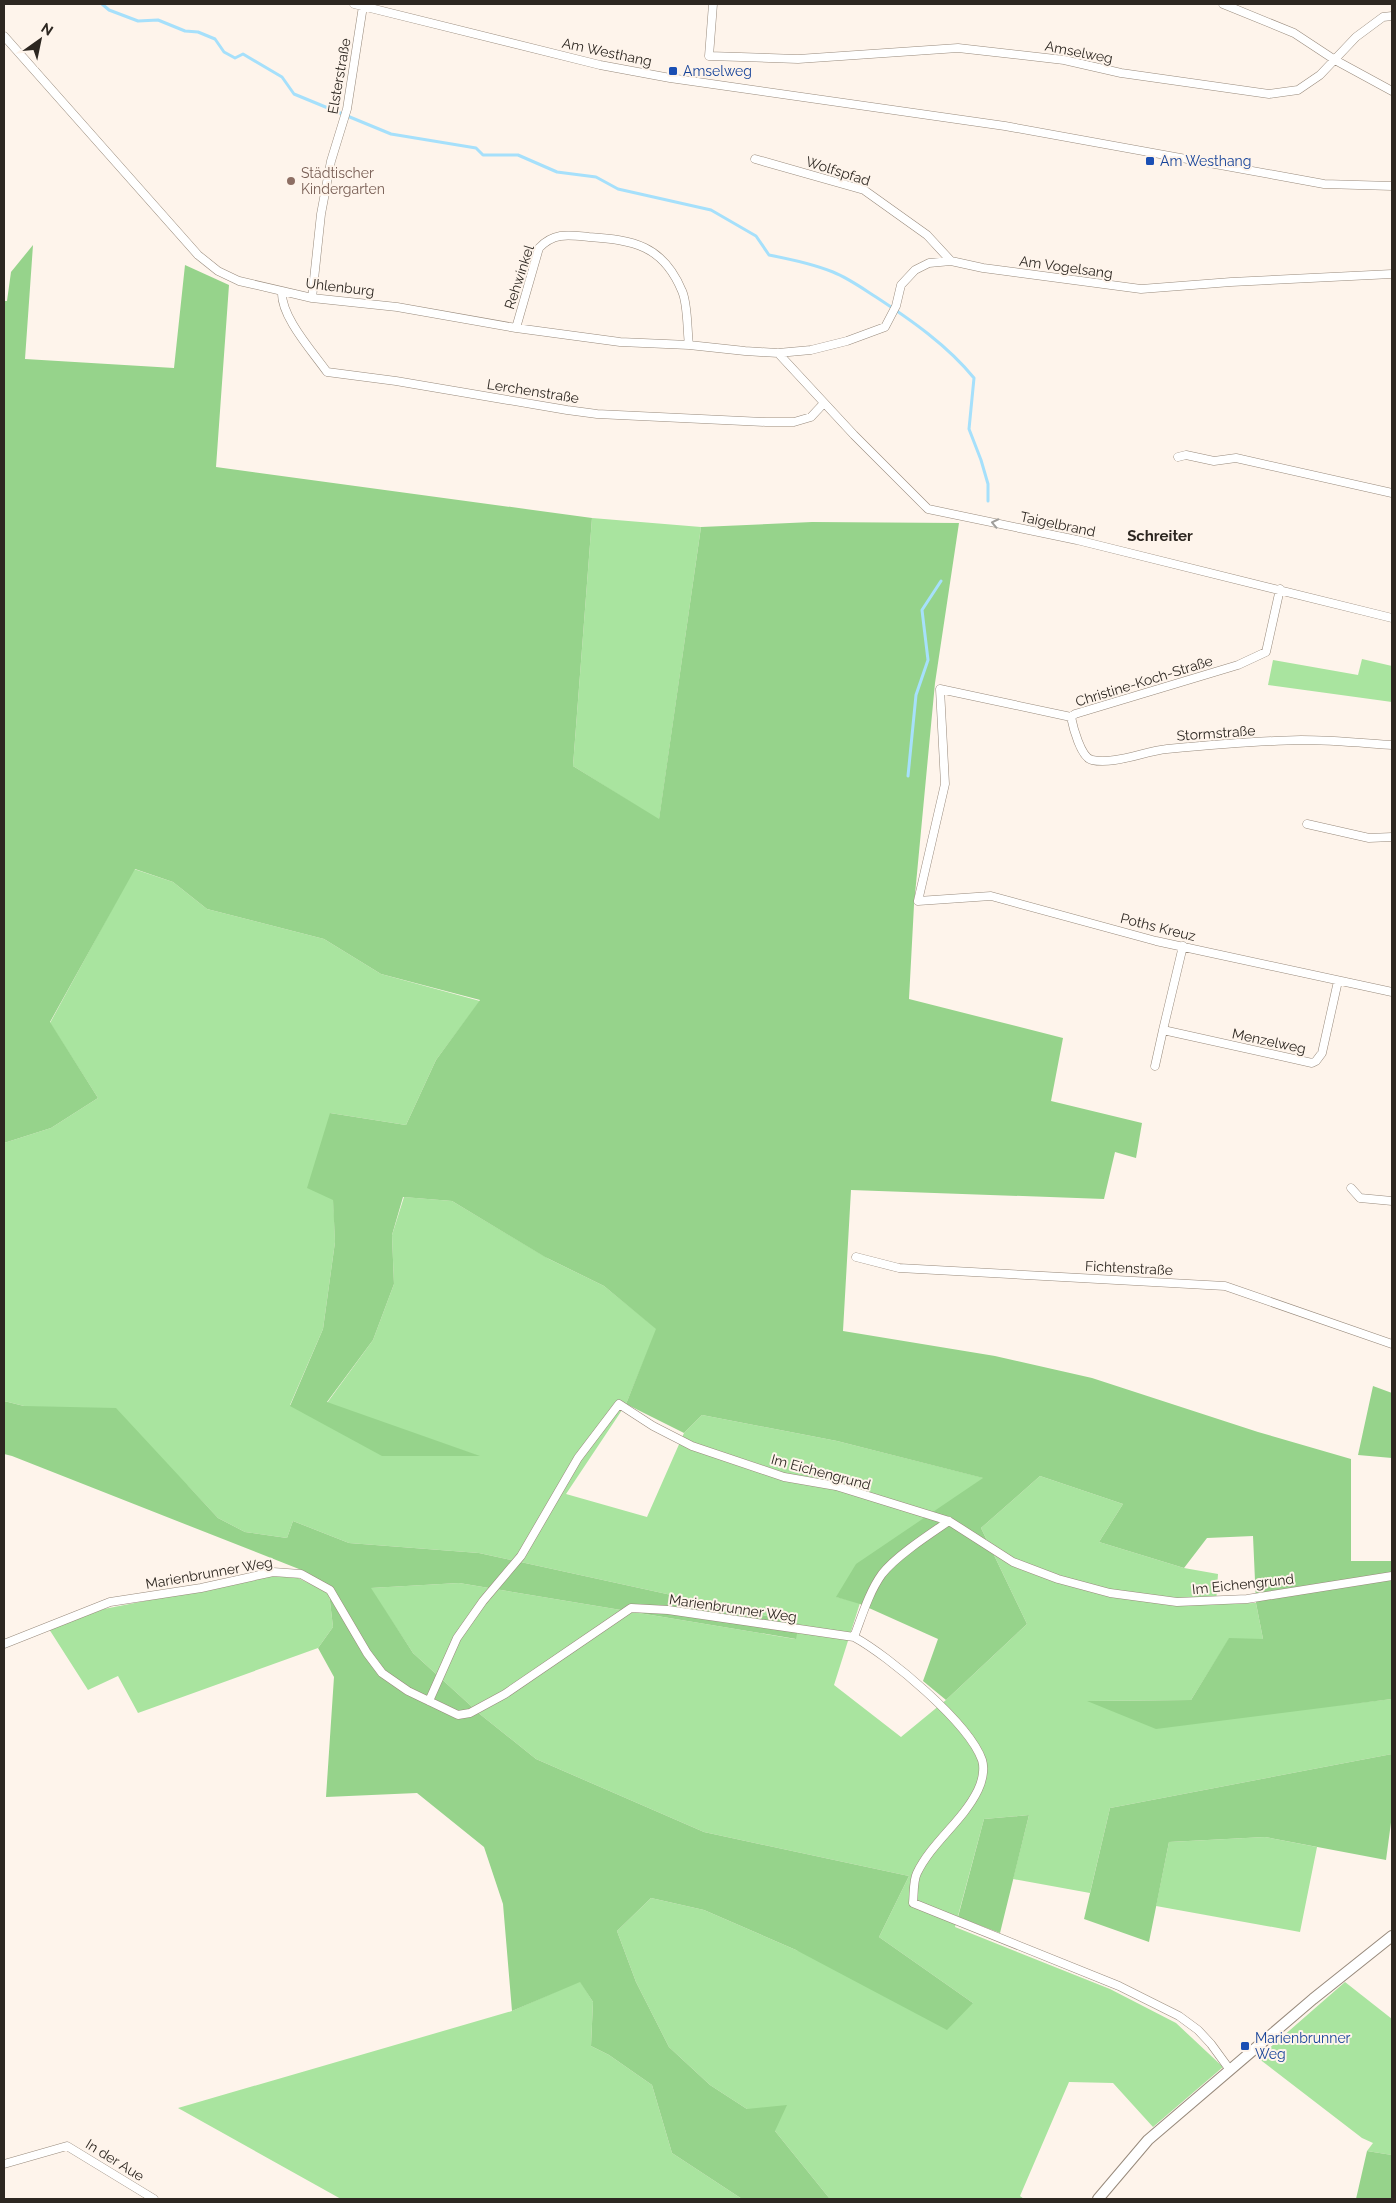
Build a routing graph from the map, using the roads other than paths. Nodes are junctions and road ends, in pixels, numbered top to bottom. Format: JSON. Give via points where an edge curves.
{"nodes":[{"id":1,"x":354,"y":4,"type":"edge"},
{"id":2,"x":713,"y":4,"type":"edge"},
{"id":3,"x":1223,"y":4,"type":"edge"},
{"id":4,"x":362,"y":6,"type":"junction"},
{"id":5,"x":1392,"y":16,"type":"edge"},
{"id":6,"x":4,"y":36,"type":"edge"},
{"id":7,"x":1335,"y":60,"type":"junction"},
{"id":8,"x":1392,"y":91,"type":"edge"},
{"id":9,"x":756,"y":159,"type":"dead end"},
{"id":10,"x":1392,"y":186,"type":"edge"},
{"id":11,"x":951,"y":260,"type":"junction"},
{"id":12,"x":1392,"y":274,"type":"edge"},
{"id":13,"x":282,"y":291,"type":"junction"},
{"id":14,"x":312,"y":298,"type":"junction"},
{"id":15,"x":516,"y":328,"type":"junction"},
{"id":16,"x":689,"y":345,"type":"junction"},
{"id":17,"x":778,"y":353,"type":"junction"},
{"id":18,"x":824,"y":403,"type":"junction"},
{"id":19,"x":1178,"y":457,"type":"dead end"},
{"id":20,"x":1392,"y":493,"type":"edge"},
{"id":21,"x":1280,"y":589,"type":"junction"},
{"id":22,"x":1392,"y":618,"type":"edge"},
{"id":23,"x":1071,"y":717,"type":"junction"},
{"id":24,"x":1392,"y":745,"type":"edge"},
{"id":25,"x":1307,"y":824,"type":"dead end"},
{"id":26,"x":1392,"y":837,"type":"edge"},
{"id":27,"x":918,"y":901,"type":"joint"},
{"id":28,"x":1183,"y":946,"type":"junction"},
{"id":29,"x":1338,"y":981,"type":"junction"},
{"id":30,"x":1392,"y":992,"type":"edge"},
{"id":31,"x":1163,"y":1030,"type":"junction"},
{"id":32,"x":1155,"y":1066,"type":"dead end"},
{"id":33,"x":1351,"y":1188,"type":"dead end"},
{"id":34,"x":1392,"y":1201,"type":"edge"},
{"id":35,"x":856,"y":1257,"type":"dead end"},
{"id":36,"x":1392,"y":1344,"type":"edge"},
{"id":37,"x":949,"y":1521,"type":"junction"},
{"id":38,"x":1392,"y":1576,"type":"edge"},
{"id":39,"x":854,"y":1638,"type":"junction"},
{"id":40,"x":4,"y":1644,"type":"edge"},
{"id":41,"x":429,"y":1701,"type":"junction"},
{"id":42,"x":1392,"y":1936,"type":"edge"},
{"id":43,"x":1230,"y":2070,"type":"junction"},
{"id":44,"x":4,"y":2164,"type":"edge"},
{"id":45,"x":154,"y":2199,"type":"edge"},
{"id":46,"x":1098,"y":2199,"type":"edge"}],
"edges":[{"from":1,"to":4,"type":"street","name":"Am Westhang"},
{"from":2,"to":7,"type":"street","name":"Amselweg","via":[[709,56],[798,59],[958,48],[1064,60],[1121,73],[1269,94],[1298,90]]},
{"from":3,"to":7,"type":"street","via":[[1294,33]]},
{"from":4,"to":10,"type":"street","name":"Am Westhang","via":[[600,65],[670,78],[1005,126],[1324,184]]},
{"from":4,"to":14,"type":"street","name":"Elsterstraße","via":[[347,109],[331,161],[321,214]]},
{"from":5,"to":7,"type":"street","via":[[1383,17],[1356,37]]},
{"from":6,"to":13,"type":"street","name":"Uhlenburg","via":[[198,255],[218,271],[239,281]]},
{"from":7,"to":8,"type":"street"},
{"from":9,"to":11,"type":"street","name":"Wolfspfad","via":[[864,190],[927,235]]},
{"from":11,"to":12,"type":"street","name":"Am Vogelsang","via":[[983,268],[1141,290]]},
{"from":11,"to":17,"type":"street","name":"Am Vogelsang","via":[[928,263],[915,270],[901,285],[896,306],[885,326],[847,341],[811,350]]},
{"from":13,"to":14,"type":"street","name":"Uhlenburg"},
{"from":13,"to":18,"type":"street","name":"Lerchenstraße","via":[[285,309],[327,372],[597,414],[794,422],[811,417]]},
{"from":14,"to":15,"type":"street","name":"Uhlenburg","via":[[397,307]]},
{"from":15,"to":16,"type":"street","name":"Uhlenburg","via":[[620,342]]},
{"from":15,"to":16,"type":"street","name":"Rehwinkel","via":[[539,248],[547,239],[567,235],[626,239],[648,248],[669,267],[683,292]]},
{"from":16,"to":17,"type":"street","name":"Uhlenburg"},
{"from":17,"to":18,"type":"street","name":"Taigelbrand"},
{"from":21,"to":18,"type":"street","name":"Taigelbrand","one_way":true,"via":[[1077,540],[928,509]]},
{"from":19,"to":20,"type":"street","via":[[1236,458]]},
{"from":21,"to":22,"type":"street","name":"Taigelbrand"},
{"from":21,"to":23,"type":"street","name":"Christine-Koch-Straße","via":[[1266,652],[1238,664]]},
{"from":23,"to":24,"type":"street","name":"Stormstraße","via":[[1085,756],[1090,760],[1165,749],[1251,742],[1303,740]]},
{"from":23,"to":27,"type":"street","name":"Christine-Koch-Straße","via":[[940,689],[945,784]]},
{"from":25,"to":26,"type":"street","via":[[1369,838]]},
{"from":27,"to":28,"type":"street","name":"Poths Kreuz","via":[[991,896]]},
{"from":28,"to":29,"type":"street","name":"Poths Kreuz"},
{"from":28,"to":31,"type":"street"},
{"from":29,"to":30,"type":"street","name":"Poths Kreuz"},
{"from":29,"to":31,"type":"street","name":"Menzelweg","via":[[1322,1053],[1312,1063]]},
{"from":31,"to":32,"type":"street"},
{"from":33,"to":34,"type":"street","via":[[1360,1198]]},
{"from":35,"to":36,"type":"street","name":"Fichtenstraße","via":[[899,1268],[1226,1286]]},
{"from":37,"to":38,"type":"street","name":"Im Eichengrund","via":[[1013,1562],[1058,1579],[1110,1593],[1178,1602],[1247,1599]]},
{"from":37,"to":39,"type":"street","via":[[922,1539],[883,1573]]},
{"from":37,"to":41,"type":"street","name":"Im Eichengrund","via":[[836,1486],[784,1477],[692,1446],[619,1404],[578,1458],[521,1556],[483,1600],[457,1638]]},
{"from":39,"to":41,"type":"street","name":"Marienbrunner Weg","via":[[668,1610],[631,1608],[505,1694],[470,1713],[458,1715]]},
{"from":39,"to":43,"type":"street","name":"Marienbrunner Weg","via":[[873,1647],[941,1704],[982,1761],[983,1775],[978,1790],[916,1874],[913,1903],[1119,1986],[1178,2016],[1205,2037]]},
{"from":40,"to":41,"type":"street","name":"Marienbrunner Weg","via":[[110,1602],[201,1588],[274,1572],[301,1574],[330,1590],[382,1674]]},
{"from":42,"to":43,"type":"street"},
{"from":43,"to":46,"type":"street","via":[[1148,2140]]},
{"from":44,"to":45,"type":"street","name":"In der Aue","via":[[67,2146]]}]}
